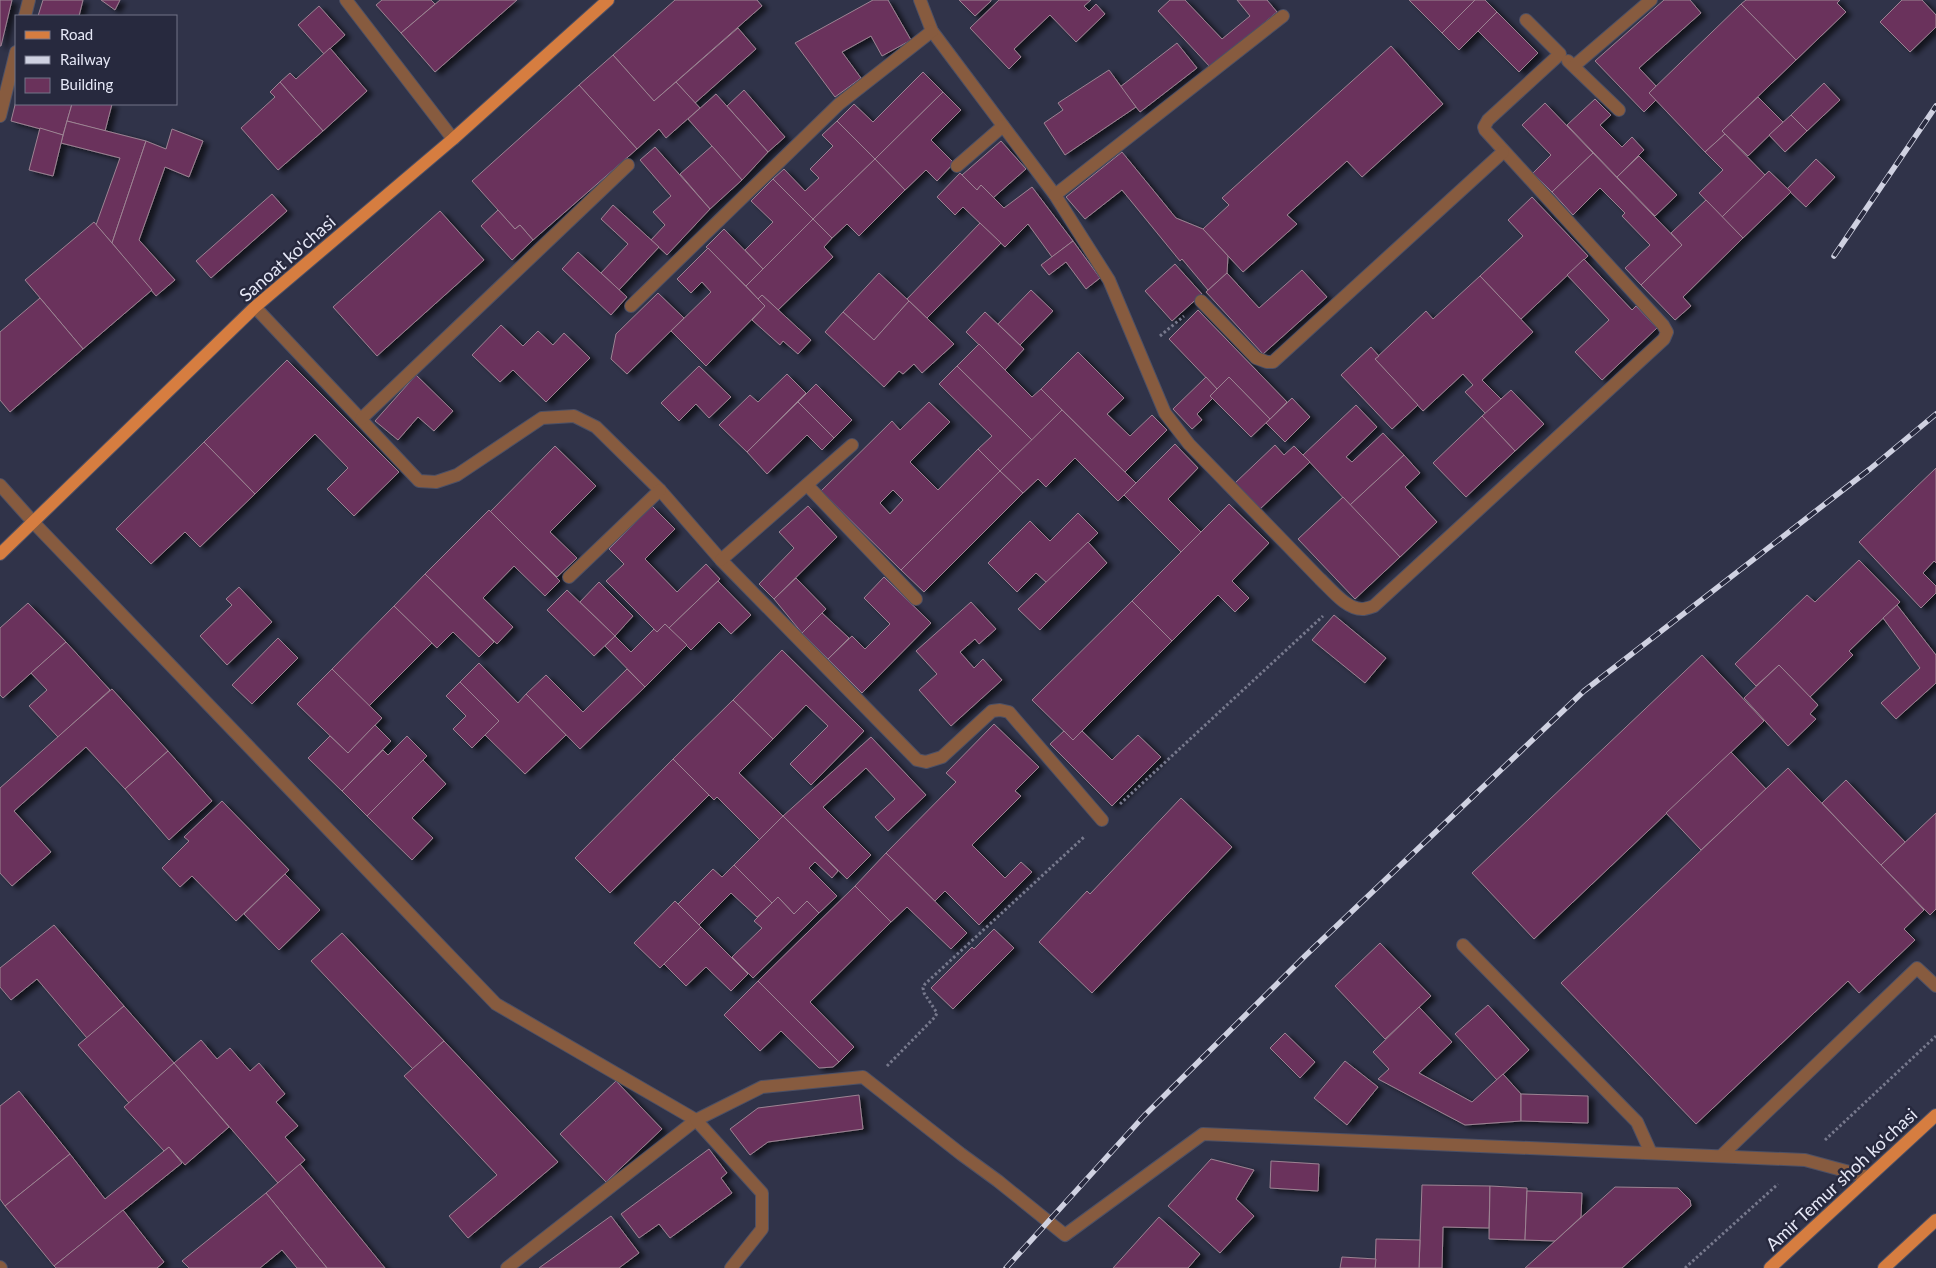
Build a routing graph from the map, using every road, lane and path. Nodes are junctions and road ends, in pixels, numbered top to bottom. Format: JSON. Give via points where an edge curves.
{"nodes":[{"id":1,"x":29,"y":0,"type":"edge"},
{"id":2,"x":346,"y":0,"type":"edge"},
{"id":3,"x":608,"y":0,"type":"edge"},
{"id":4,"x":920,"y":0,"type":"edge"},
{"id":5,"x":1651,"y":0,"type":"edge"},
{"id":6,"x":25,"y":15,"type":"edge"},
{"id":7,"x":1283,"y":16,"type":"dead end"},
{"id":8,"x":1526,"y":20,"type":"dead end"},
{"id":9,"x":932,"y":31,"type":"junction"},
{"id":10,"x":1560,"y":54,"type":"junction"},
{"id":11,"x":15,"y":56,"type":"edge"},
{"id":12,"x":1574,"y":66,"type":"junction"},
{"id":13,"x":1619,"y":110,"type":"dead end"},
{"id":14,"x":0,"y":116,"type":"edge"},
{"id":15,"x":1003,"y":126,"type":"junction"},
{"id":16,"x":454,"y":139,"type":"junction"},
{"id":17,"x":1503,"y":152,"type":"junction"},
{"id":18,"x":628,"y":165,"type":"dead end"},
{"id":19,"x":957,"y":166,"type":"dead end"},
{"id":20,"x":1055,"y":195,"type":"junction"},
{"id":21,"x":1201,"y":302,"type":"joint"},
{"id":22,"x":631,"y":306,"type":"dead end"},
{"id":23,"x":255,"y":307,"type":"junction"},
{"id":24,"x":1140,"y":353,"type":"junction"},
{"id":25,"x":361,"y":419,"type":"junction"},
{"id":26,"x":852,"y":445,"type":"dead end"},
{"id":27,"x":0,"y":485,"type":"edge"},
{"id":28,"x":807,"y":485,"type":"junction"},
{"id":29,"x":660,"y":490,"type":"junction"},
{"id":30,"x":34,"y":523,"type":"junction"},
{"id":31,"x":0,"y":554,"type":"edge"},
{"id":32,"x":721,"y":560,"type":"junction"},
{"id":33,"x":569,"y":577,"type":"dead end"},
{"id":34,"x":916,"y":599,"type":"dead end"},
{"id":35,"x":1102,"y":820,"type":"dead end"},
{"id":36,"x":1463,"y":945,"type":"dead end"},
{"id":37,"x":1936,"y":986,"type":"edge"},
{"id":38,"x":1936,"y":1115,"type":"edge"},
{"id":39,"x":696,"y":1120,"type":"junction"},
{"id":40,"x":1651,"y":1153,"type":"junction"},
{"id":41,"x":1721,"y":1156,"type":"junction"},
{"id":42,"x":1868,"y":1176,"type":"junction"},
{"id":43,"x":1936,"y":1220,"type":"edge"},
{"id":44,"x":506,"y":1268,"type":"edge"},
{"id":45,"x":732,"y":1268,"type":"edge"},
{"id":46,"x":1770,"y":1268,"type":"edge"},
{"id":47,"x":1884,"y":1268,"type":"edge"}],
"edges":[{"from":1,"to":6,"type":"street"},
{"from":2,"to":16,"type":"street"},
{"from":3,"to":16,"type":"main road","name":"Sanoat ko'chasi"},
{"from":4,"to":9,"type":"street"},
{"from":5,"to":12,"type":"street"},
{"from":7,"to":20,"type":"street"},
{"from":8,"to":10,"type":"street"},
{"from":9,"to":15,"type":"street"},
{"from":9,"to":22,"type":"street","via":[[839,104]]},
{"from":10,"to":12,"type":"street"},
{"from":10,"to":17,"type":"street","via":[[1484,126],[1486,133]]},
{"from":11,"to":14,"type":"street"},
{"from":12,"to":13,"type":"street"},
{"from":15,"to":19,"type":"street"},
{"from":15,"to":20,"type":"street"},
{"from":16,"to":23,"type":"main road","name":"Sanoat ko'chasi"},
{"from":17,"to":21,"type":"street","via":[[1273,362],[1256,358]]},
{"from":17,"to":24,"type":"street","via":[[1667,332],[1664,339],[1374,606],[1362,609],[1341,599],[1189,444],[1165,413]]},
{"from":18,"to":25,"type":"street"},
{"from":20,"to":24,"type":"street","via":[[1109,280]]},
{"from":21,"to":24,"type":"path"},
{"from":23,"to":25,"type":"street"},
{"from":23,"to":30,"type":"main road","name":"Sanoat ko'chasi"},
{"from":25,"to":29,"type":"street","via":[[419,481],[436,482],[457,475],[542,418],[574,416],[596,427]]},
{"from":26,"to":28,"type":"street"},
{"from":27,"to":30,"type":"street"},
{"from":28,"to":32,"type":"street"},
{"from":28,"to":34,"type":"street"},
{"from":29,"to":32,"type":"street"},
{"from":29,"to":33,"type":"street"},
{"from":30,"to":31,"type":"main road","name":"Sanoat ko'chasi"},
{"from":30,"to":39,"type":"street","via":[[496,1004]]},
{"from":32,"to":35,"type":"street","via":[[917,760],[926,762],[942,757],[992,711],[1008,712]]},
{"from":36,"to":40,"type":"street","via":[[1637,1122]]},
{"from":37,"to":41,"type":"street","via":[[1917,968]]},
{"from":38,"to":42,"type":"main road","name":"Amir Temur shoh ko'chasi"},
{"from":39,"to":40,"type":"street","via":[[762,1087],[863,1077],[1065,1236],[1203,1134]]},
{"from":39,"to":44,"type":"street"},
{"from":39,"to":45,"type":"street","via":[[762,1193],[762,1229]]},
{"from":40,"to":41,"type":"street"},
{"from":41,"to":42,"type":"street","via":[[1805,1160]]},
{"from":42,"to":46,"type":"main road","name":"Amir Temur shoh ko'chasi"},
{"from":43,"to":47,"type":"main road"}]}
